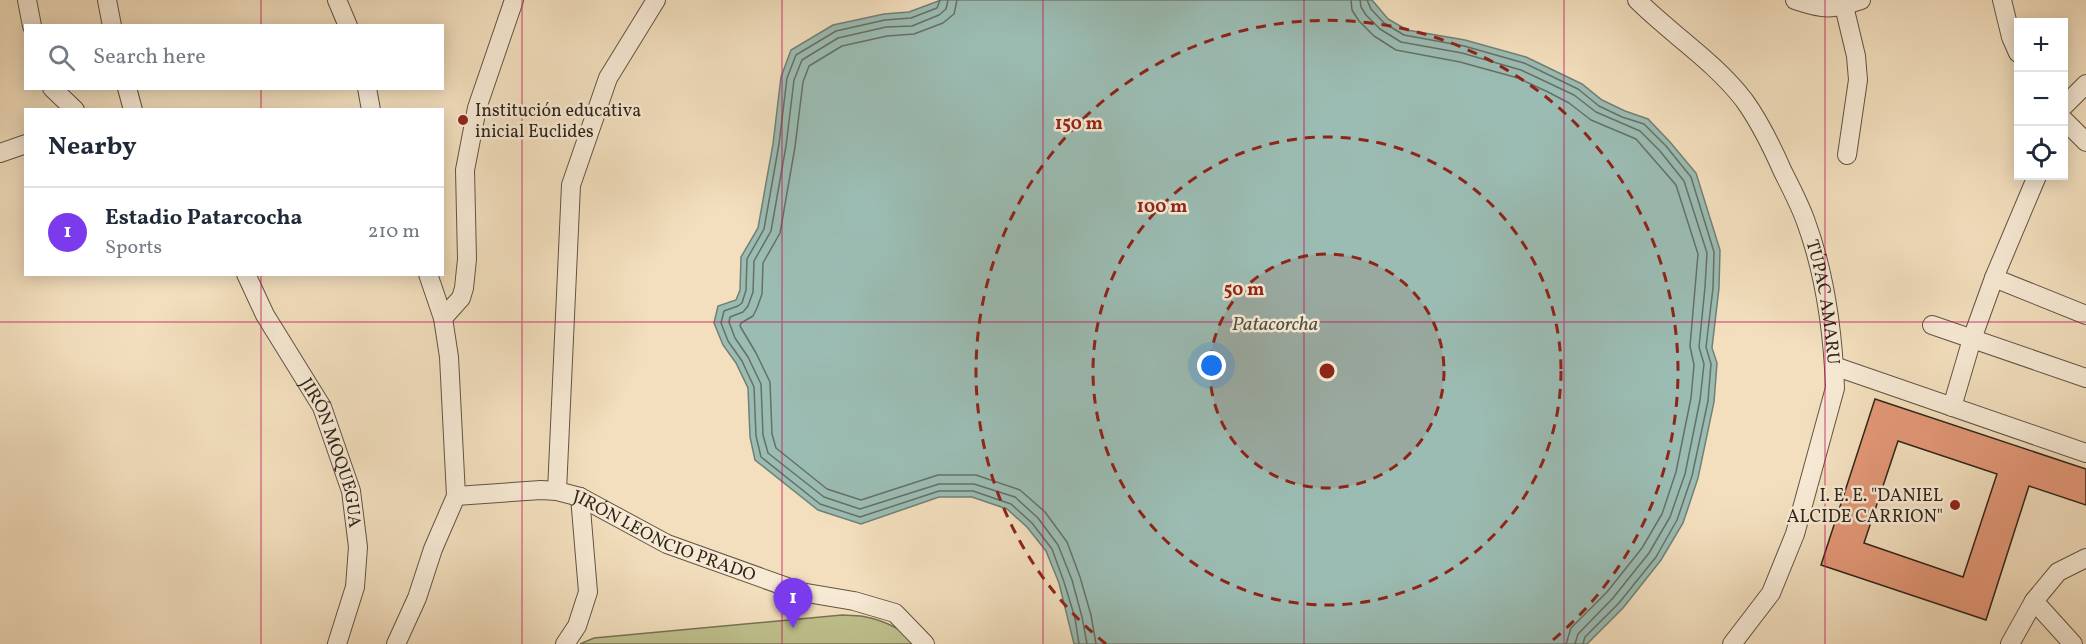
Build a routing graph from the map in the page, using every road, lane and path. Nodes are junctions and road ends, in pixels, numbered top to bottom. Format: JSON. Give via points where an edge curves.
{"nodes":[{"id":1,"x":27,"y":0,"type":"edge"},
{"id":2,"x":107,"y":0,"type":"edge"},
{"id":3,"x":337,"y":0,"type":"edge"},
{"id":4,"x":514,"y":0,"type":"edge"},
{"id":5,"x":656,"y":0,"type":"edge"},
{"id":6,"x":1637,"y":0,"type":"edge"},
{"id":7,"x":1795,"y":0,"type":"edge"},
{"id":8,"x":2001,"y":0,"type":"edge"},
{"id":9,"x":1853,"y":3,"type":"edge"},
{"id":10,"x":33,"y":24,"type":"edge"},
{"id":11,"x":112,"y":24,"type":"edge"},
{"id":12,"x":347,"y":24,"type":"edge"},
{"id":13,"x":2014,"y":43,"type":"edge"},
{"id":14,"x":2086,"y":84,"type":"edge"},
{"id":15,"x":54,"y":90,"type":"edge"},
{"id":16,"x":127,"y":90,"type":"edge"},
{"id":17,"x":367,"y":90,"type":"edge"},
{"id":18,"x":2068,"y":102,"type":"edge"},
{"id":19,"x":73,"y":108,"type":"edge"},
{"id":20,"x":130,"y":108,"type":"edge"},
{"id":21,"x":371,"y":108,"type":"edge"},
{"id":22,"x":2068,"y":131,"type":"edge"},
{"id":23,"x":2086,"y":142,"type":"edge"},
{"id":24,"x":24,"y":145,"type":"edge"},
{"id":25,"x":0,"y":153,"type":"edge"},
{"id":26,"x":1847,"y":154,"type":"dead end"},
{"id":27,"x":2035,"y":180,"type":"edge"},
{"id":28,"x":247,"y":276,"type":"edge"},
{"id":29,"x":429,"y":276,"type":"edge"},
{"id":30,"x":1994,"y":278,"type":"junction"},
{"id":31,"x":2086,"y":315,"type":"edge"},
{"id":32,"x":443,"y":318,"type":"junction"},
{"id":33,"x":1932,"y":325,"type":"dead end"},
{"id":34,"x":1972,"y":339,"type":"junction"},
{"id":35,"x":1834,"y":366,"type":"junction"},
{"id":36,"x":2086,"y":378,"type":"edge"},
{"id":37,"x":1952,"y":407,"type":"junction"},
{"id":38,"x":2086,"y":453,"type":"edge"},
{"id":39,"x":557,"y":491,"type":"junction"},
{"id":40,"x":456,"y":496,"type":"junction"},
{"id":41,"x":580,"y":497,"type":"junction"},
{"id":42,"x":2086,"y":558,"type":"edge"},
{"id":43,"x":2034,"y":601,"type":"junction"},
{"id":44,"x":337,"y":644,"type":"edge"},
{"id":45,"x":396,"y":644,"type":"edge"},
{"id":46,"x":565,"y":644,"type":"edge"},
{"id":47,"x":925,"y":644,"type":"edge"},
{"id":48,"x":1732,"y":644,"type":"edge"},
{"id":49,"x":2010,"y":644,"type":"edge"},
{"id":50,"x":2073,"y":644,"type":"edge"}],
"edges":[{"from":1,"to":10,"type":"street"},
{"from":2,"to":11,"type":"street"},
{"from":3,"to":12,"type":"street"},
{"from":4,"to":32,"type":"street","via":[[477,108],[465,170],[464,288]]},
{"from":5,"to":39,"type":"street","via":[[608,78],[571,184]]},
{"from":6,"to":35,"type":"street","name":"TÚPAC AMARU","via":[[1716,69],[1744,100],[1769,140],[1806,221],[1824,289]]},
{"from":7,"to":9,"type":"street","via":[[1830,9]]},
{"from":8,"to":13,"type":"street"},
{"from":9,"to":26,"type":"street","via":[[1858,80]]},
{"from":14,"to":18,"type":"street"},
{"from":15,"to":19,"type":"street"},
{"from":16,"to":20,"type":"street"},
{"from":17,"to":21,"type":"street"},
{"from":22,"to":23,"type":"street"},
{"from":24,"to":25,"type":"street"},
{"from":27,"to":30,"type":"street"},
{"from":28,"to":44,"type":"street","name":"JIRÓN MOQUEGUA","via":[[265,315],[322,407],[351,491],[358,547],[355,587]]},
{"from":29,"to":32,"type":"street"},
{"from":30,"to":31,"type":"street"},
{"from":30,"to":34,"type":"street"},
{"from":32,"to":40,"type":"street","via":[[449,357]]},
{"from":33,"to":34,"type":"street"},
{"from":34,"to":36,"type":"street"},
{"from":34,"to":37,"type":"street"},
{"from":35,"to":37,"type":"street"},
{"from":35,"to":48,"type":"street","name":"TÚPAC AMARU","via":[[1835,388],[1795,534],[1771,593]]},
{"from":37,"to":38,"type":"street"},
{"from":39,"to":40,"type":"street","name":"JIRÓN LEONCIO PRADO"},
{"from":39,"to":41,"type":"street","name":"JIRÓN LEONCIO PRADO"},
{"from":40,"to":45,"type":"street"},
{"from":41,"to":46,"type":"street","via":[[588,592],[577,626]]},
{"from":41,"to":47,"type":"street","name":"JIRÓN LEONCIO PRADO","via":[[667,544],[801,592],[854,601],[895,614]]},
{"from":42,"to":43,"type":"street","via":[[2058,572]]},
{"from":43,"to":49,"type":"street"},
{"from":43,"to":50,"type":"street"}]}
